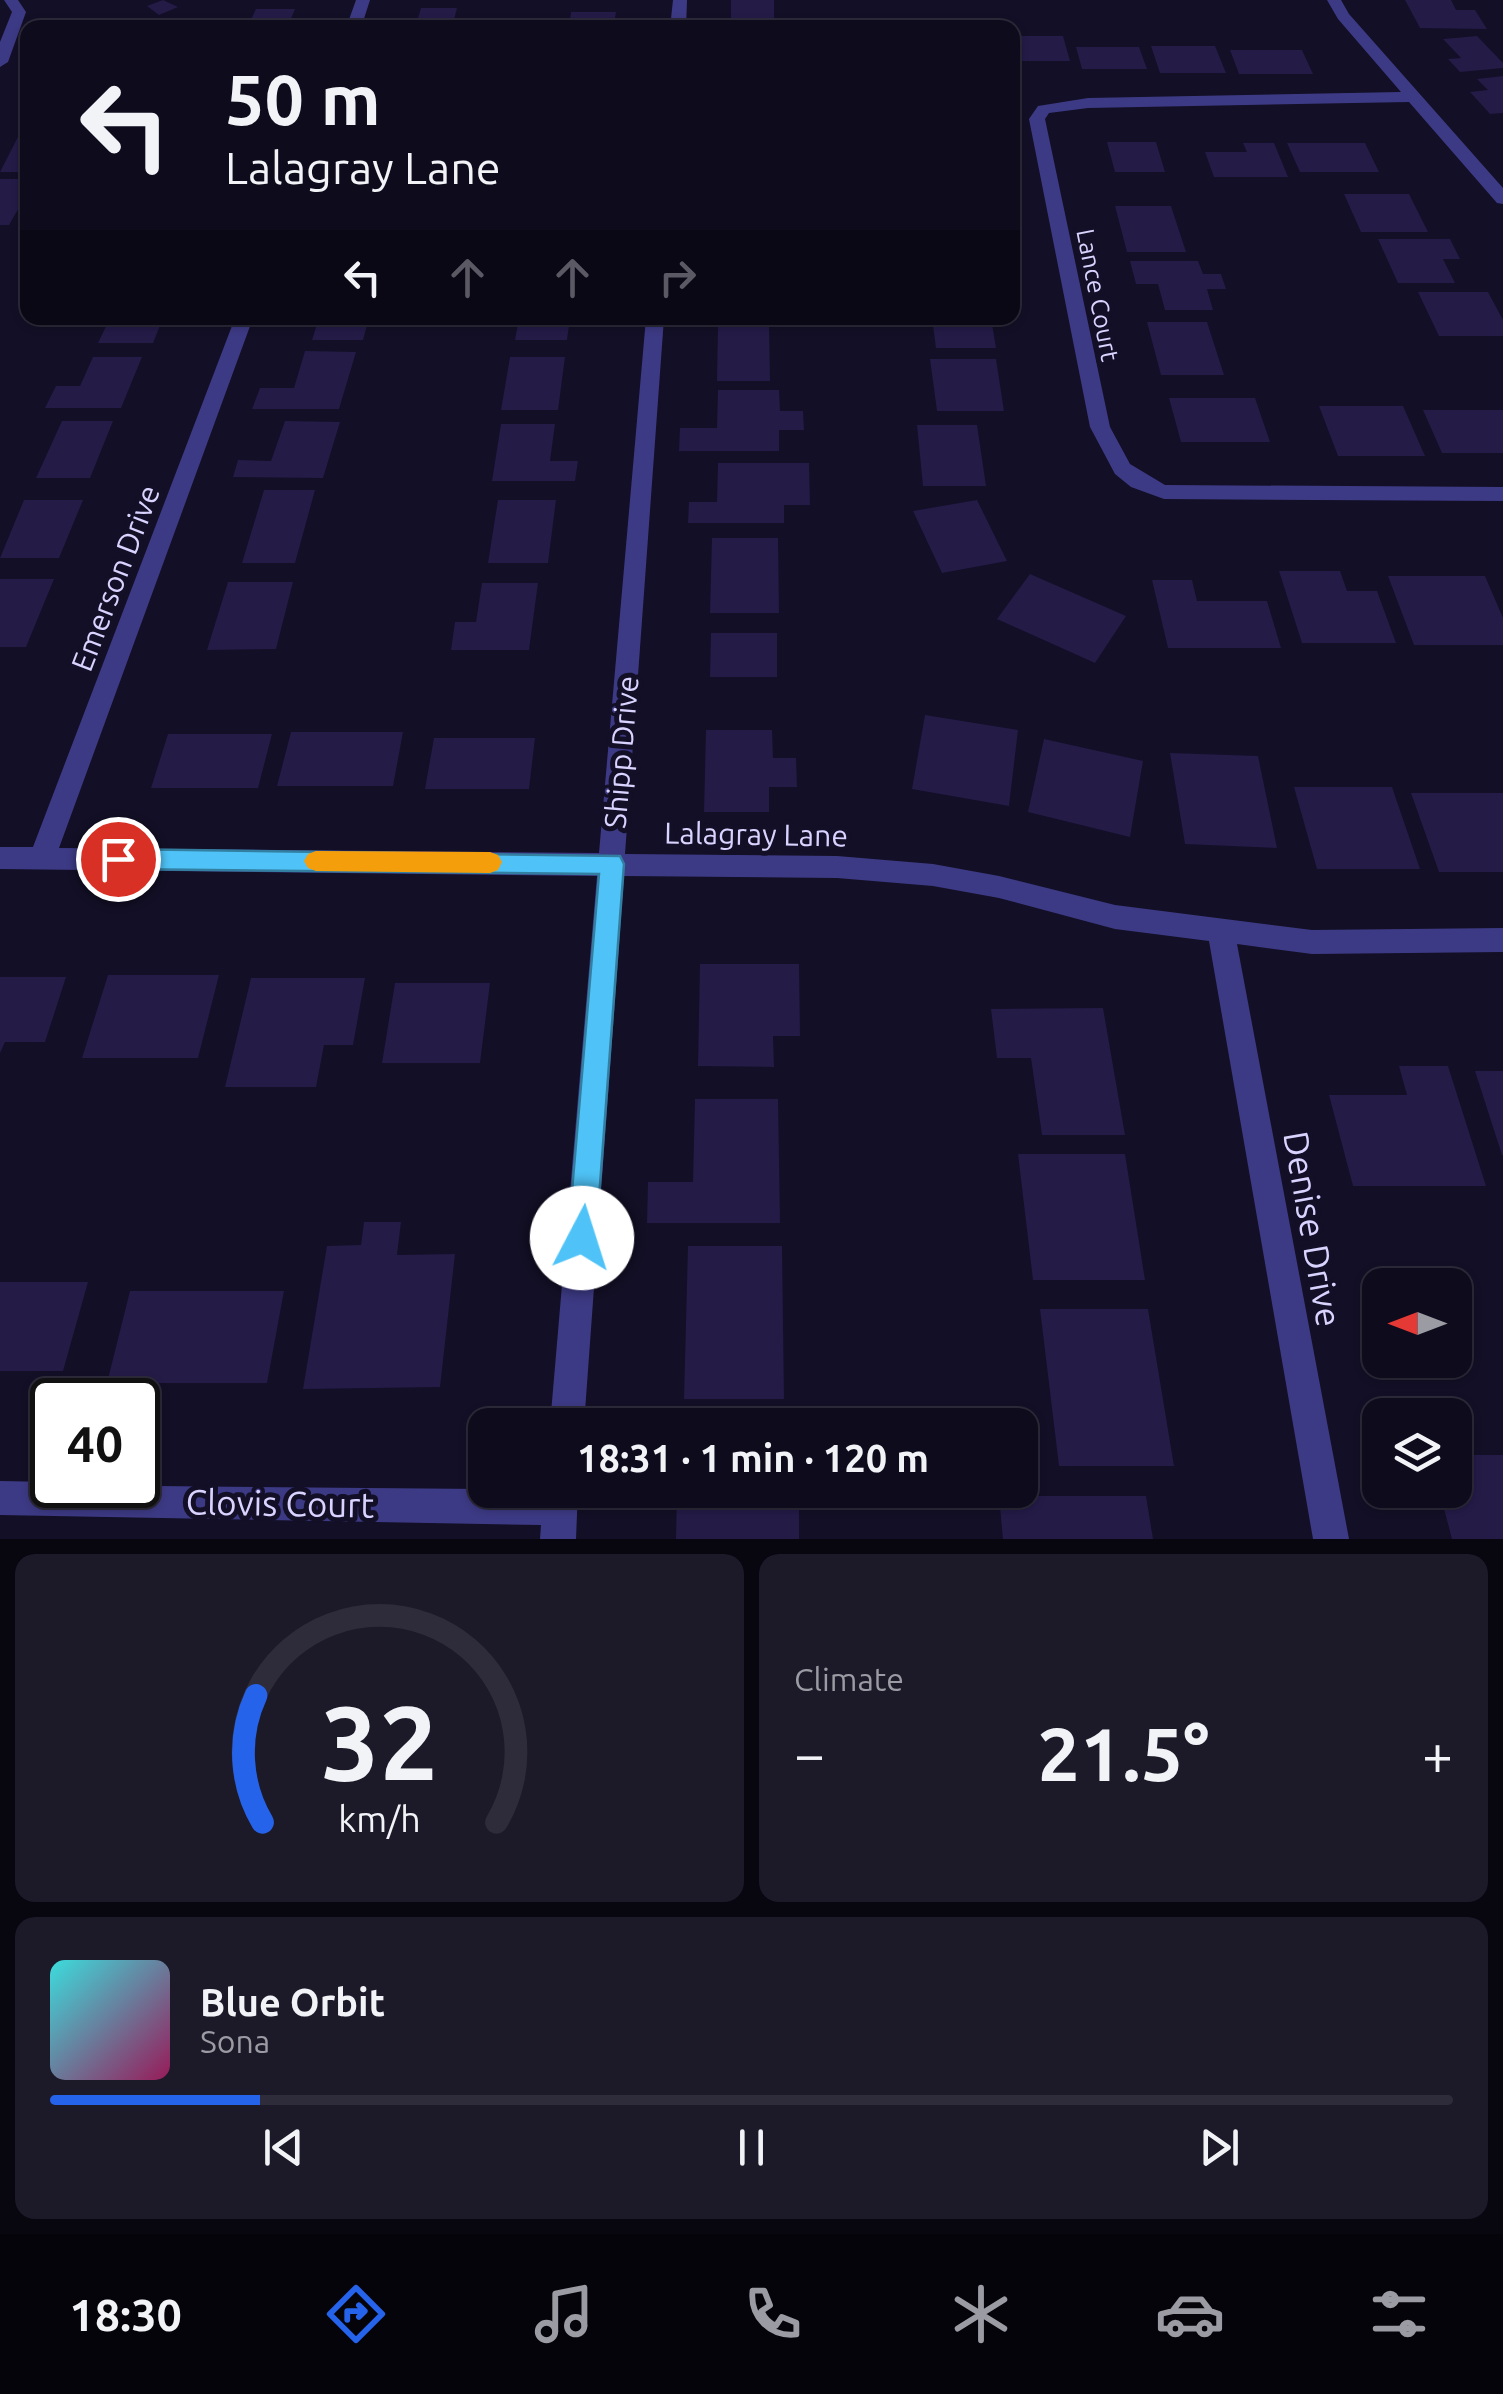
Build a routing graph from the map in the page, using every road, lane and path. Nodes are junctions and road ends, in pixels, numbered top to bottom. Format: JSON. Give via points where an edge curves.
{"nodes":[{"id":1,"x":11,"y":0,"type":"edge"},
{"id":2,"x":1334,"y":0,"type":"edge"},
{"id":3,"x":0,"y":62,"type":"edge"},
{"id":4,"x":1413,"y":97,"type":"junction"},
{"id":5,"x":1503,"y":199,"type":"edge"},
{"id":6,"x":241,"y":325,"type":"edge"},
{"id":7,"x":654,"y":325,"type":"edge"},
{"id":8,"x":1503,"y":494,"type":"edge"},
{"id":9,"x":0,"y":858,"type":"edge"},
{"id":10,"x":42,"y":858,"type":"junction"},
{"id":11,"x":612,"y":864,"type":"junction"},
{"id":12,"x":1220,"y":932,"type":"junction"},
{"id":13,"x":1503,"y":940,"type":"edge"},
{"id":14,"x":568,"y":1408,"type":"edge"},
{"id":15,"x":0,"y":1498,"type":"edge"},
{"id":16,"x":560,"y":1512,"type":"edge"},
{"id":17,"x":1331,"y":1539,"type":"edge"}],
"edges":[{"from":1,"to":3,"type":"street","via":[[19,12]]},
{"from":2,"to":4,"type":"street"},
{"from":4,"to":5,"type":"street"},
{"from":4,"to":8,"type":"street","name":"Lance Court","via":[[1044,109],[1037,119],[1100,427],[1118,468],[1164,492]]},
{"from":6,"to":10,"type":"street","name":"Emerson Drive"},
{"from":7,"to":11,"type":"street","name":"Shipp Drive"},
{"from":9,"to":10,"type":"street","name":"Lalagray Lane"},
{"from":10,"to":11,"type":"street","name":"Lalagray Lane"},
{"from":11,"to":12,"type":"street","name":"Lalagray Lane","via":[[932,875],[1115,917]]},
{"from":11,"to":14,"type":"street","name":"Shipp Drive"},
{"from":12,"to":13,"type":"street","name":"Lalagray Lane","via":[[1312,942]]},
{"from":12,"to":17,"type":"street","name":"Denise Drive"},
{"from":15,"to":16,"type":"street","name":"Clovis Court"}]}
